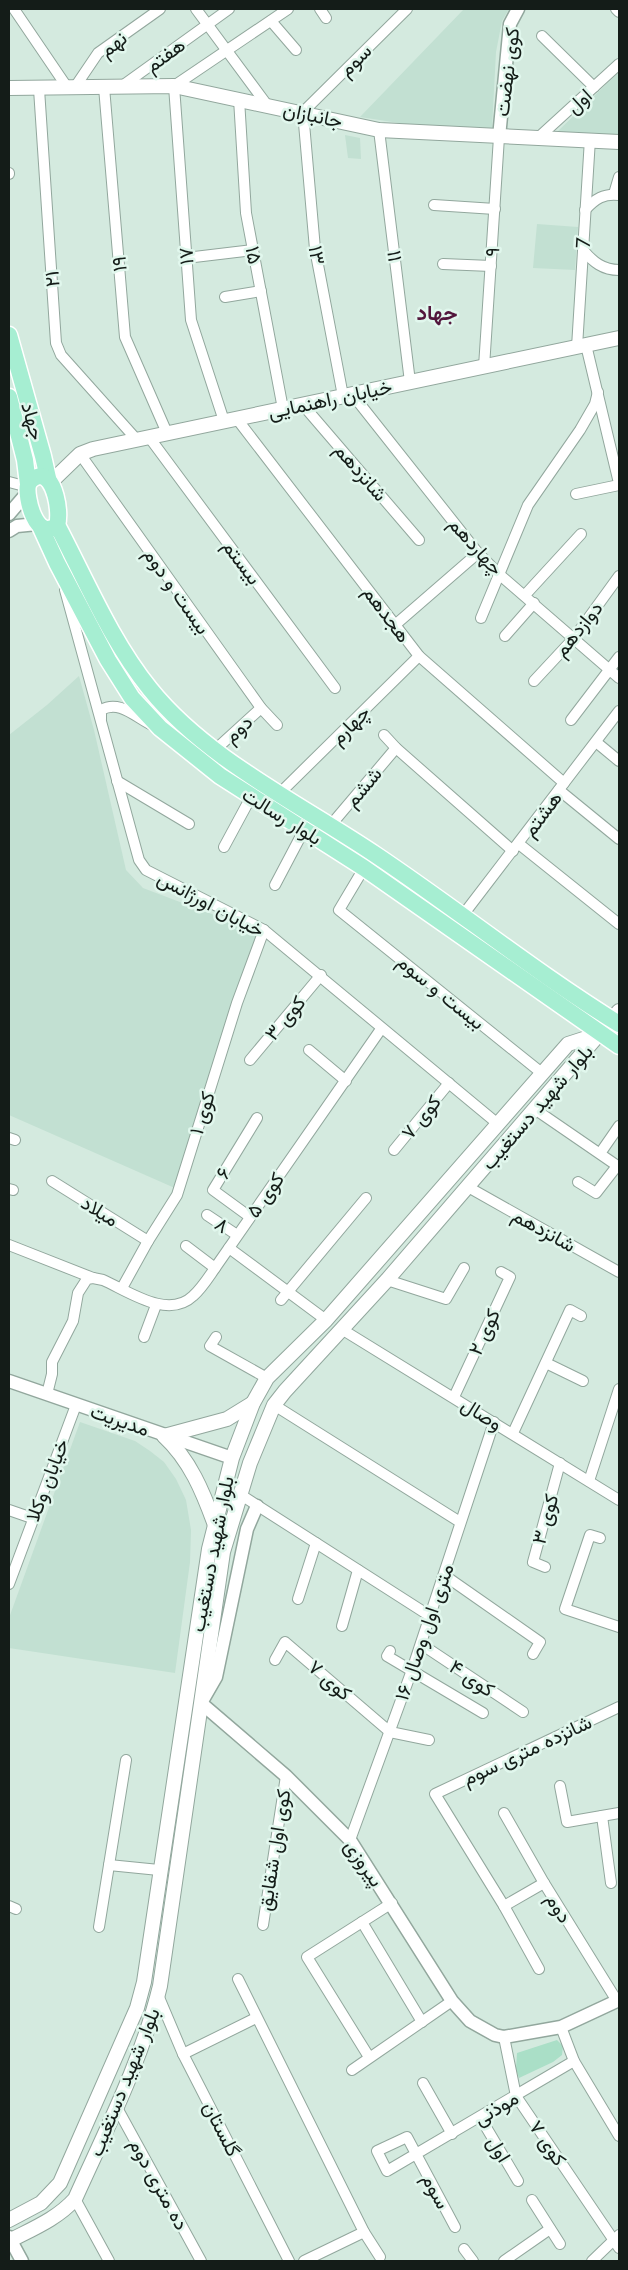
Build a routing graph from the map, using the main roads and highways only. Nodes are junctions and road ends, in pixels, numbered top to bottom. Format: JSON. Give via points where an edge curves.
{"nodes":[{"id":1,"x":9,"y":88,"type":"edge"},
{"id":2,"x":619,"y":142,"type":"edge"},
{"id":3,"x":9,"y":335,"type":"edge"},
{"id":4,"x":619,"y":338,"type":"edge"},
{"id":5,"x":9,"y":397,"type":"edge"},
{"id":6,"x":44,"y":456,"type":"junction"},
{"id":7,"x":25,"y":460,"type":"junction"},
{"id":8,"x":50,"y":480,"type":"junction"},
{"id":9,"x":28,"y":487,"type":"junction"},
{"id":10,"x":57,"y":525,"type":"junction"},
{"id":11,"x":39,"y":526,"type":"junction"},
{"id":12,"x":231,"y":762,"type":"junction"},
{"id":13,"x":220,"y":776,"type":"junction"},
{"id":14,"x":374,"y":854,"type":"junction"},
{"id":15,"x":364,"y":868,"type":"junction"},
{"id":16,"x":617,"y":1018,"type":"edge"},
{"id":17,"x":600,"y":1034,"type":"junction"},
{"id":18,"x":619,"y":1046,"type":"edge"},
{"id":19,"x":326,"y":1320,"type":"junction"},
{"id":20,"x":343,"y":1330,"type":"junction"},
{"id":21,"x":253,"y":1403,"type":"junction"},
{"id":22,"x":232,"y":1458,"type":"junction"},
{"id":23,"x":250,"y":1464,"type":"junction"},
{"id":24,"x":214,"y":1525,"type":"junction"},
{"id":25,"x":9,"y":2220,"type":"edge"},
{"id":26,"x":9,"y":2239,"type":"edge"}],
"edges":[{"from":1,"to":2,"type":"main road","name":"جانبازان","via":[[174,86],[379,130],[452,130],[499,137]]},
{"from":3,"to":6,"type":"main road","name":"جهاد"},
{"from":4,"to":8,"type":"main road","name":"خیابان راهنمایی","via":[[93,449],[80,454]]},
{"from":5,"to":7,"type":"main road","name":"جهاد"},
{"from":6,"to":7,"type":"main road","via":[[37,463]]},
{"from":6,"to":8,"type":"main road","name":"جهاد"},
{"from":7,"to":9,"type":"main road","name":"جهاد"},
{"from":8,"to":9,"type":"main road","via":[[45,476],[36,477]]},
{"from":8,"to":10,"type":"main road","name":"جهاد","via":[[59,517]]},
{"from":9,"to":11,"type":"main road","name":"جهاد"},
{"from":10,"to":11,"type":"main road","via":[[48,530]]},
{"from":10,"to":12,"type":"main road","name":"بلوار رسالت","via":[[123,651],[144,682],[174,715]]},
{"from":11,"to":13,"type":"main road","name":"بلوار رسالت","via":[[108,660],[132,698],[160,728]]},
{"from":12,"to":13,"type":"main road"},
{"from":12,"to":14,"type":"main road","name":"بلوار رسالت"},
{"from":13,"to":15,"type":"main road","name":"بلوار رسالت"},
{"from":14,"to":15,"type":"main road"},
{"from":14,"to":16,"type":"main road","name":"بلوار رسالت"},
{"from":15,"to":17,"type":"main road","name":"بلوار رسالت"},
{"from":16,"to":17,"type":"main road"},
{"from":17,"to":18,"type":"main road","name":"بلوار رسالت"},
{"from":17,"to":19,"type":"main road","name":"بلوار شهید دستغیب","via":[[568,1044]]},
{"from":17,"to":20,"type":"main road","name":"بلوار شهید دستغیب"},
{"from":19,"to":20,"type":"main road"},
{"from":19,"to":21,"type":"main road","name":"بلوار شهید دستغیب","via":[[267,1378]]},
{"from":20,"to":23,"type":"main road","name":"بلوار شهید دستغیب","via":[[274,1405]]},
{"from":21,"to":22,"type":"main road","name":"بلوار شهید دستغیب"},
{"from":21,"to":24,"type":"main road","via":[[227,1419],[164,1436],[192,1470]]},
{"from":22,"to":23,"type":"main road"},
{"from":22,"to":24,"type":"main road","name":"بلوار شهید دستغیب"},
{"from":23,"to":26,"type":"main road","name":"بلوار شهید دستغیب","via":[[223,1552],[152,2019],[75,2199],[50,2220]]},
{"from":24,"to":25,"type":"main road","name":"بلوار شهید دستغیب","via":[[138,2008],[60,2182],[41,2203]]}]}
